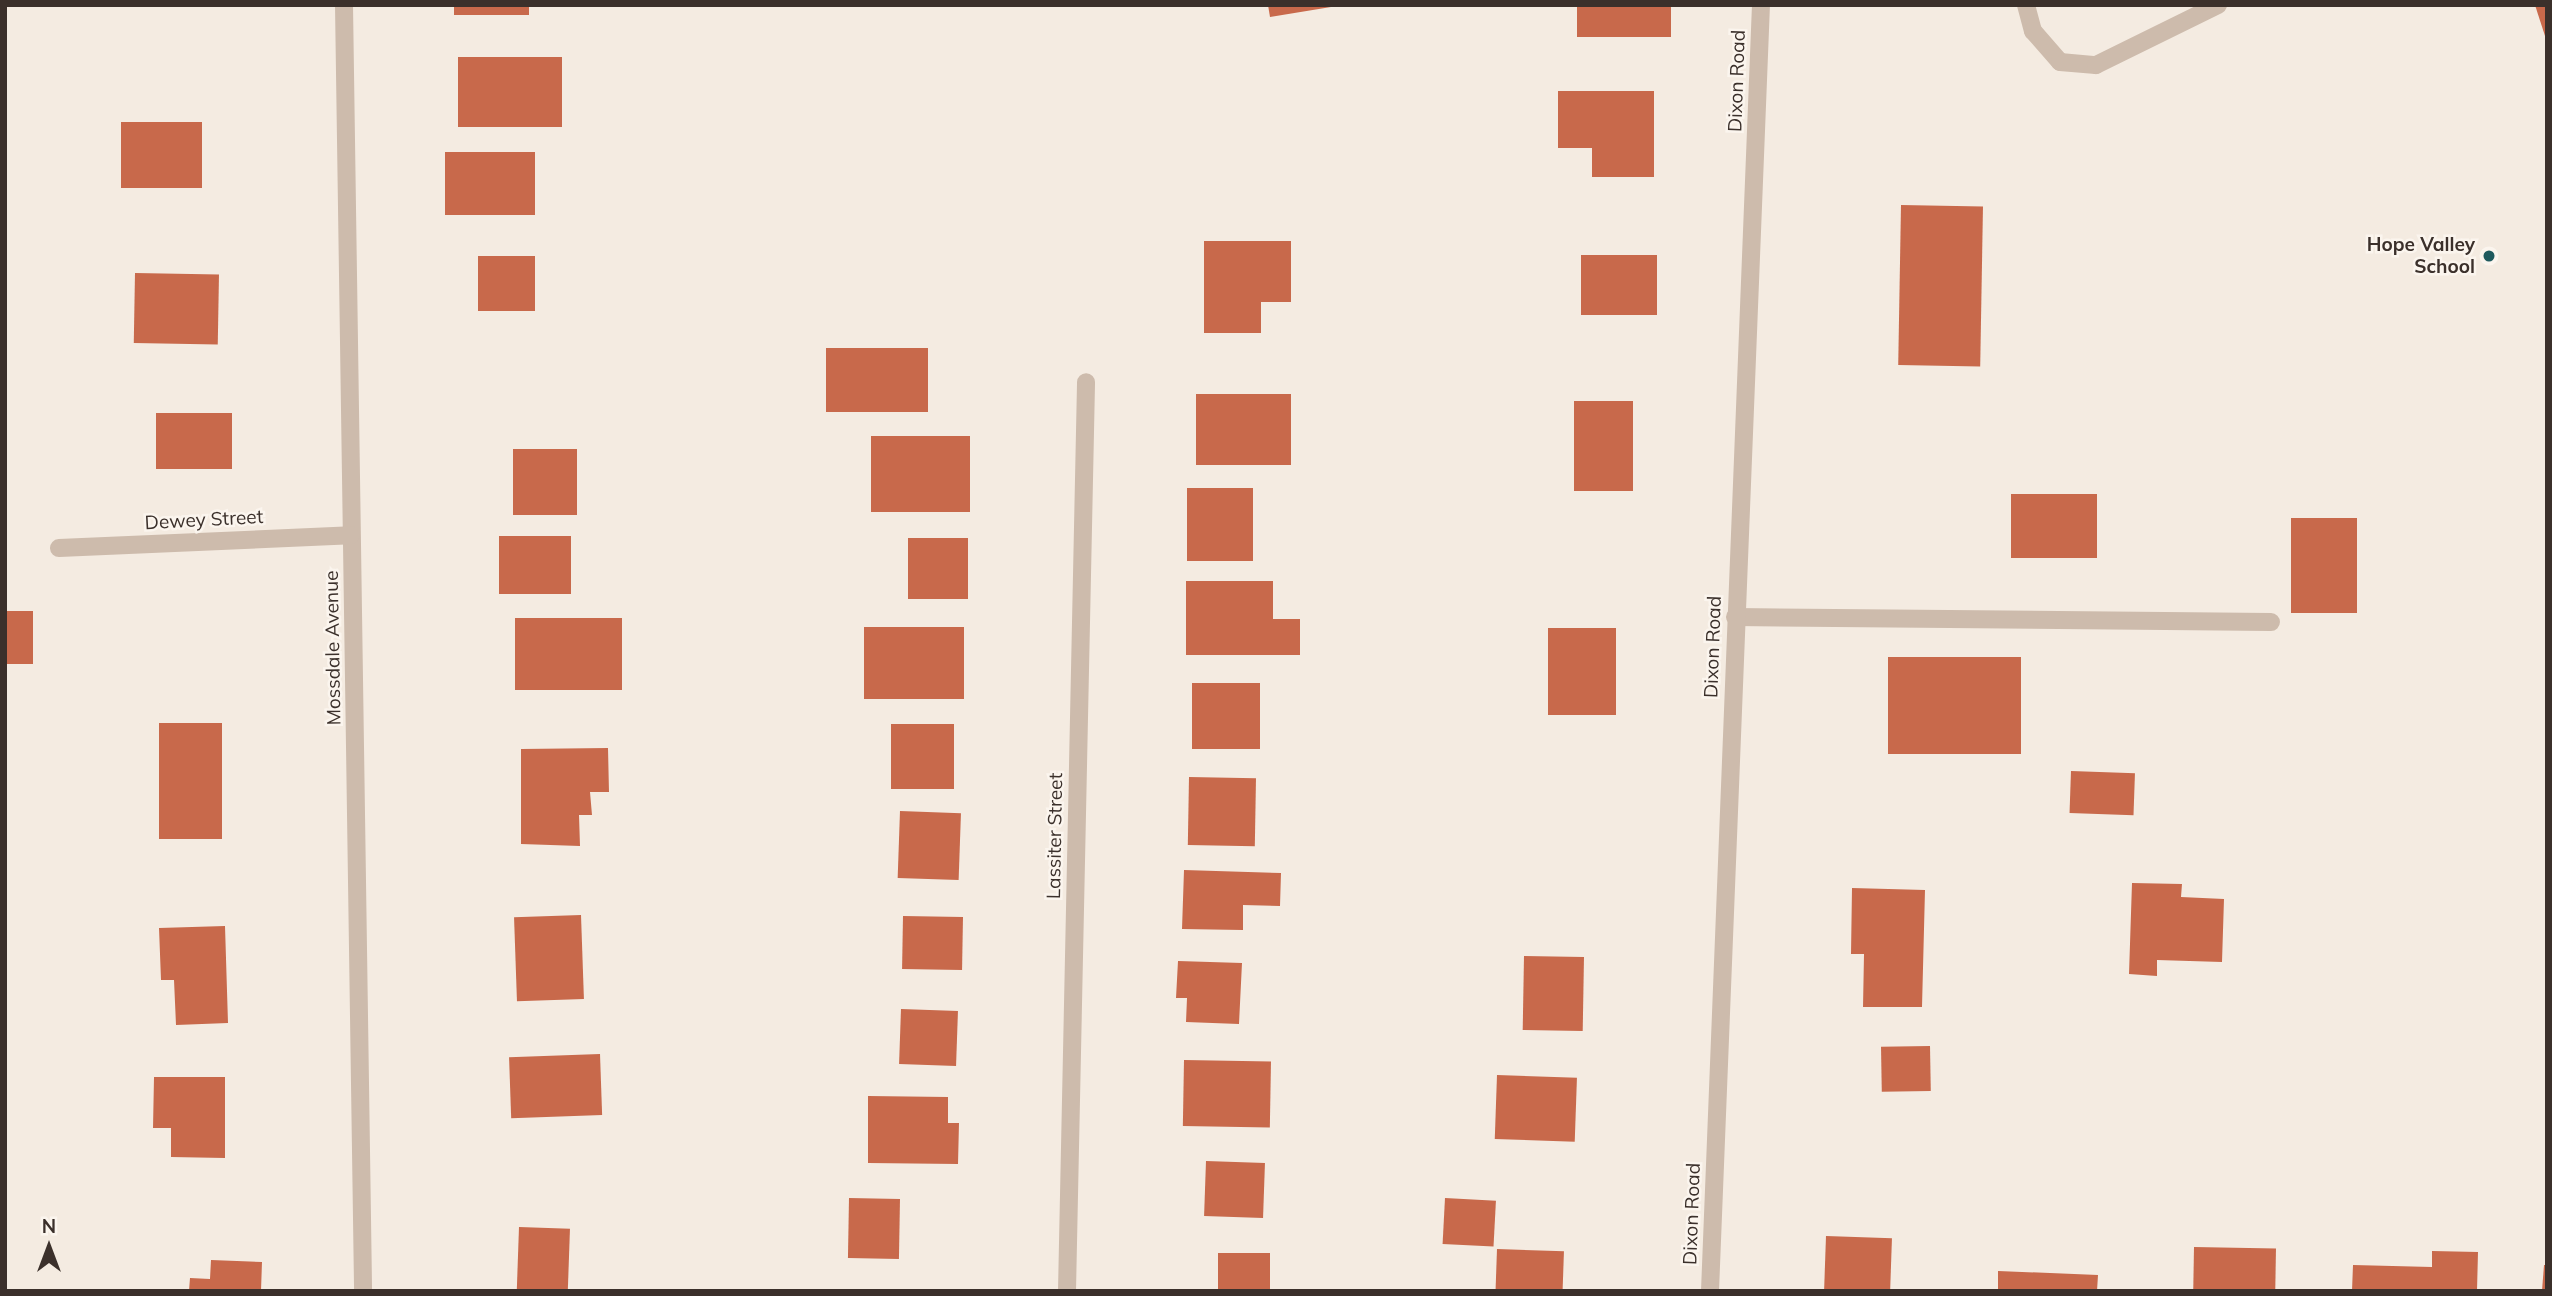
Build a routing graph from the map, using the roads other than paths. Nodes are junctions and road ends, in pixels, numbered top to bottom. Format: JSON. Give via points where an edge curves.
{"nodes":[{"id":1,"x":344,"y":5,"type":"edge"},
{"id":2,"x":1761,"y":5,"type":"edge"},
{"id":3,"x":2026,"y":5,"type":"edge"},
{"id":4,"x":2217,"y":5,"type":"edge"},
{"id":5,"x":1086,"y":382,"type":"dead end"},
{"id":6,"x":351,"y":535,"type":"junction"},
{"id":7,"x":59,"y":548,"type":"dead end"},
{"id":8,"x":1735,"y":617,"type":"junction"},
{"id":9,"x":2271,"y":622,"type":"dead end"},
{"id":10,"x":363,"y":1291,"type":"edge"},
{"id":11,"x":1067,"y":1291,"type":"edge"},
{"id":12,"x":1710,"y":1291,"type":"edge"}],
"edges":[{"from":1,"to":6,"type":"street","name":"Mossdale Avenue"},
{"from":2,"to":8,"type":"street","name":"Dixon Road"},
{"from":3,"to":4,"type":"street","via":[[2033,31],[2060,62],[2096,65]]},
{"from":5,"to":11,"type":"street","name":"Lassiter Street"},
{"from":6,"to":7,"type":"street","name":"Dewey Street"},
{"from":6,"to":10,"type":"street","name":"Mossdale Avenue"},
{"from":8,"to":9,"type":"street"},
{"from":8,"to":12,"type":"street","name":"Dixon Road"}]}
